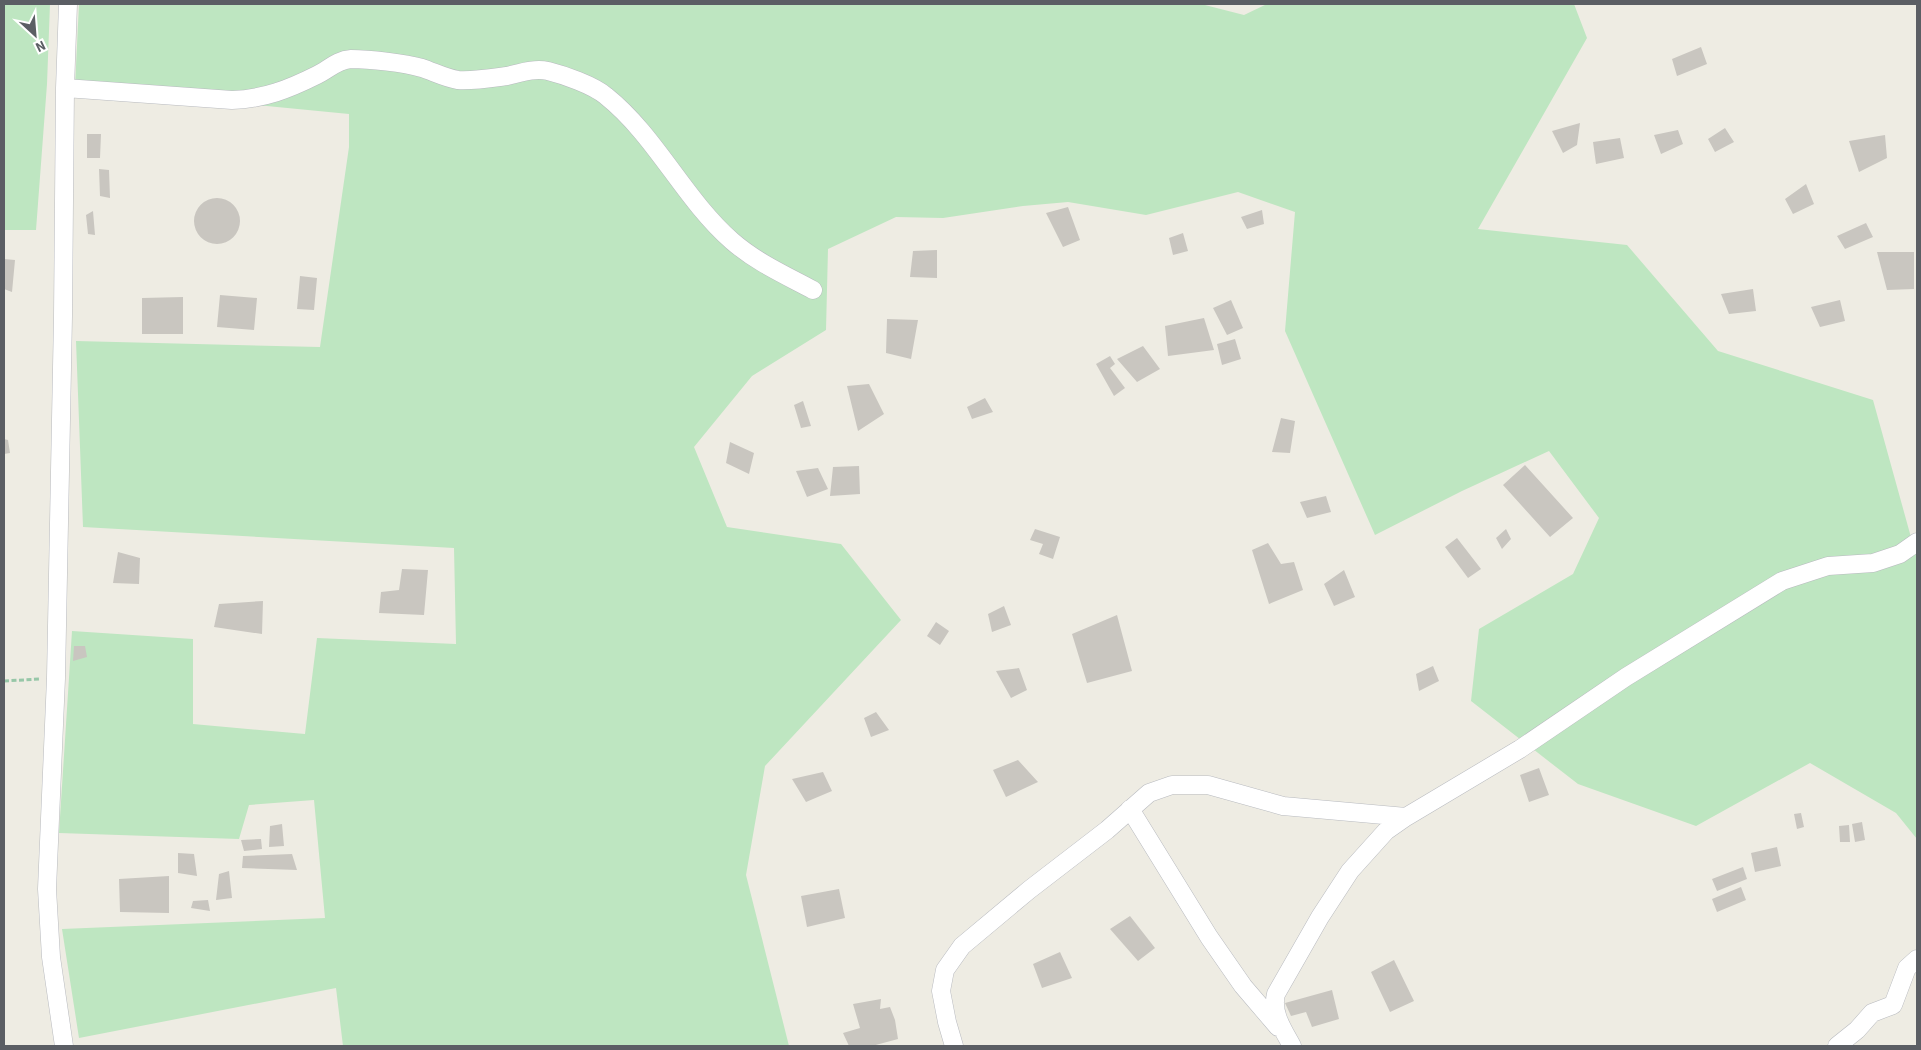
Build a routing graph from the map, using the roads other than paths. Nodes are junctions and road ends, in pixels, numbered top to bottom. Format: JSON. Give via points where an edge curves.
{"nodes":[{"id":1,"x":68,"y":4,"type":"edge"},
{"id":2,"x":65,"y":88,"type":"junction"},
{"id":3,"x":813,"y":290,"type":"dead end"},
{"id":4,"x":1917,"y":542,"type":"edge"},
{"id":5,"x":1130,"y":809,"type":"junction"},
{"id":6,"x":1406,"y":817,"type":"junction"},
{"id":7,"x":1917,"y":959,"type":"edge"},
{"id":8,"x":1290,"y":1041,"type":"edge"},
{"id":9,"x":64,"y":1046,"type":"edge"},
{"id":10,"x":954,"y":1046,"type":"edge"},
{"id":11,"x":1837,"y":1046,"type":"edge"}],
"edges":[{"from":1,"to":2,"type":"street"},
{"from":2,"to":3,"type":"street","via":[[253,100],[349,59],[421,68],[458,80],[546,70],[605,95],[631,120],[705,214],[732,241],[764,265]]},
{"from":2,"to":9,"type":"street","via":[[56,678],[47,888],[51,957]]},
{"from":4,"to":6,"type":"street","via":[[1900,554],[1873,563],[1828,566],[1782,581],[1626,677],[1520,749]]},
{"from":5,"to":6,"type":"street","via":[[1149,793],[1172,785],[1208,786],[1283,806]]},
{"from":5,"to":8,"type":"street","via":[[1242,986]]},
{"from":5,"to":10,"type":"street","via":[[962,946],[945,970],[941,991]]},
{"from":6,"to":8,"type":"street","via":[[1386,831],[1350,871],[1276,994],[1275,1009]]},
{"from":7,"to":11,"type":"street","via":[[1907,968],[1893,1005],[1872,1012]]}]}
